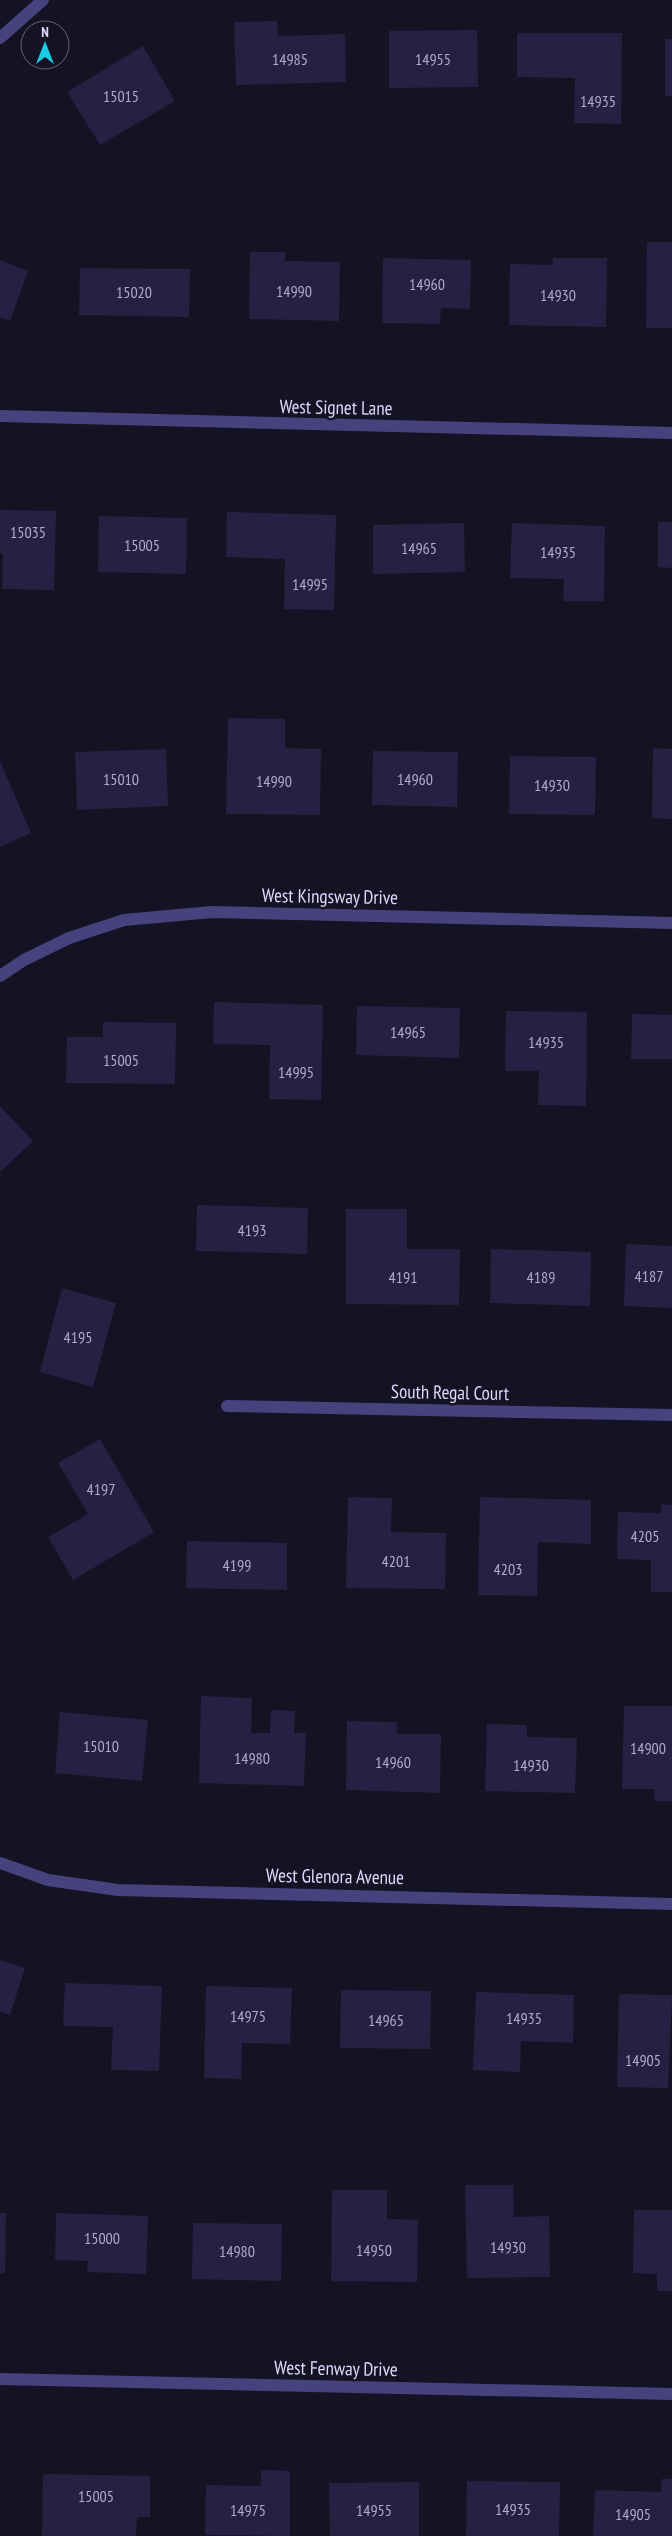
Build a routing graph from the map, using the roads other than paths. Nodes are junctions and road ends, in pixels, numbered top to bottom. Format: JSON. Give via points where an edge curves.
{"nodes":[{"id":1,"x":43,"y":0,"type":"edge"},
{"id":2,"x":0,"y":38,"type":"edge"},
{"id":3,"x":0,"y":416,"type":"edge"},
{"id":4,"x":672,"y":433,"type":"edge"},
{"id":5,"x":672,"y":923,"type":"edge"},
{"id":6,"x":0,"y":976,"type":"edge"},
{"id":7,"x":227,"y":1406,"type":"dead end"},
{"id":8,"x":672,"y":1415,"type":"edge"},
{"id":9,"x":0,"y":1863,"type":"edge"},
{"id":10,"x":672,"y":1904,"type":"edge"},
{"id":11,"x":0,"y":2379,"type":"edge"},
{"id":12,"x":672,"y":2394,"type":"edge"}],
"edges":[{"from":1,"to":2,"type":"street"},
{"from":3,"to":4,"type":"street","name":"West Signet Lane"},
{"from":5,"to":6,"type":"street","name":"West Kingsway Drive","via":[[212,912],[124,920],[69,938]]},
{"from":7,"to":8,"type":"street","name":"South Regal Court"},
{"from":9,"to":10,"type":"street","name":"West Glenora Avenue","via":[[48,1880],[118,1890]]},
{"from":11,"to":12,"type":"street","name":"West Fenway Drive"}]}
